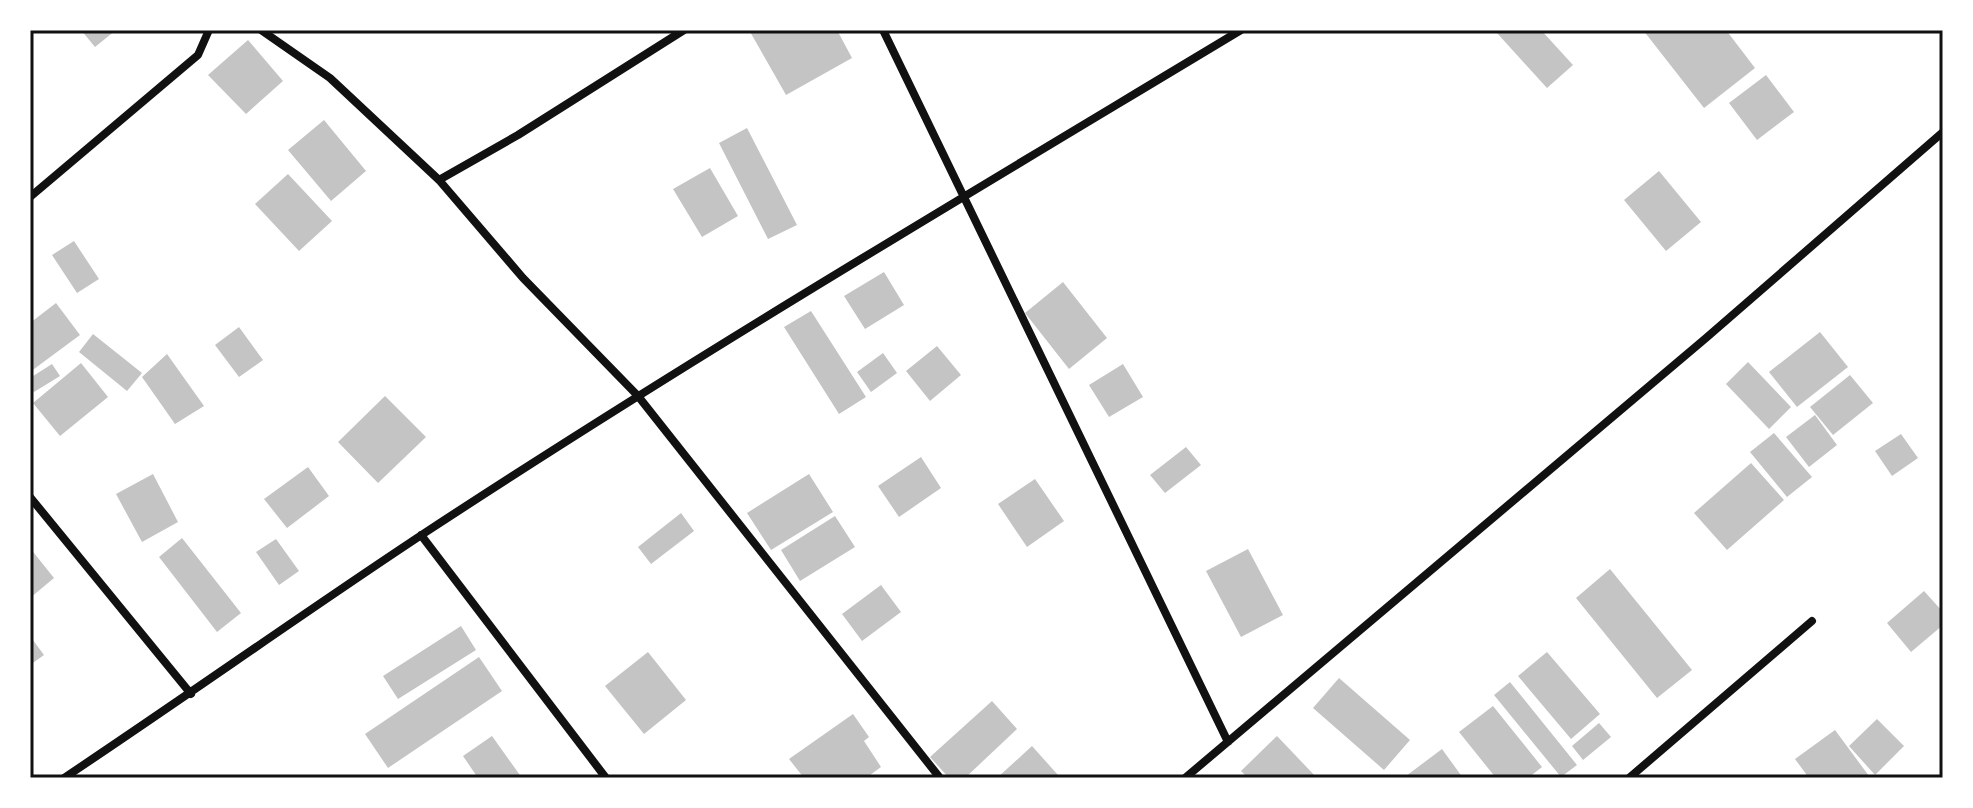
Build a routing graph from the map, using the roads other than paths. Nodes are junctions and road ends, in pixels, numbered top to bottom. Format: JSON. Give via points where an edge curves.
{"nodes":[{"id":1,"x":209,"y":30,"type":"edge"},
{"id":2,"x":261,"y":30,"type":"edge"},
{"id":3,"x":684,"y":30,"type":"edge"},
{"id":4,"x":883,"y":30,"type":"edge"},
{"id":5,"x":1241,"y":30,"type":"edge"},
{"id":6,"x":1943,"y":132,"type":"edge"},
{"id":7,"x":439,"y":180,"type":"junction"},
{"id":8,"x":30,"y":197,"type":"edge"},
{"id":9,"x":962,"y":197,"type":"junction"},
{"id":10,"x":638,"y":396,"type":"junction"},
{"id":11,"x":30,"y":497,"type":"edge"},
{"id":12,"x":421,"y":535,"type":"junction"},
{"id":13,"x":1812,"y":621,"type":"dead end"},
{"id":14,"x":191,"y":694,"type":"junction"},
{"id":15,"x":1228,"y":742,"type":"junction"},
{"id":16,"x":64,"y":778,"type":"edge"},
{"id":17,"x":606,"y":778,"type":"edge"},
{"id":18,"x":940,"y":778,"type":"edge"},
{"id":19,"x":1185,"y":778,"type":"edge"},
{"id":20,"x":1629,"y":778,"type":"edge"}],
"edges":[{"from":1,"to":8,"type":"street","via":[[198,55]]},
{"from":2,"to":7,"type":"street","via":[[330,78]]},
{"from":3,"to":7,"type":"street"},
{"from":4,"to":9,"type":"street"},
{"from":5,"to":9,"type":"street"},
{"from":6,"to":15,"type":"street"},
{"from":7,"to":10,"type":"street","via":[[523,278]]},
{"from":9,"to":10,"type":"street"},
{"from":9,"to":15,"type":"street"},
{"from":10,"to":12,"type":"street"},
{"from":10,"to":18,"type":"street"},
{"from":11,"to":14,"type":"street"},
{"from":12,"to":14,"type":"street"},
{"from":12,"to":17,"type":"street"},
{"from":13,"to":20,"type":"street"},
{"from":14,"to":16,"type":"street"},
{"from":15,"to":19,"type":"street"}]}
